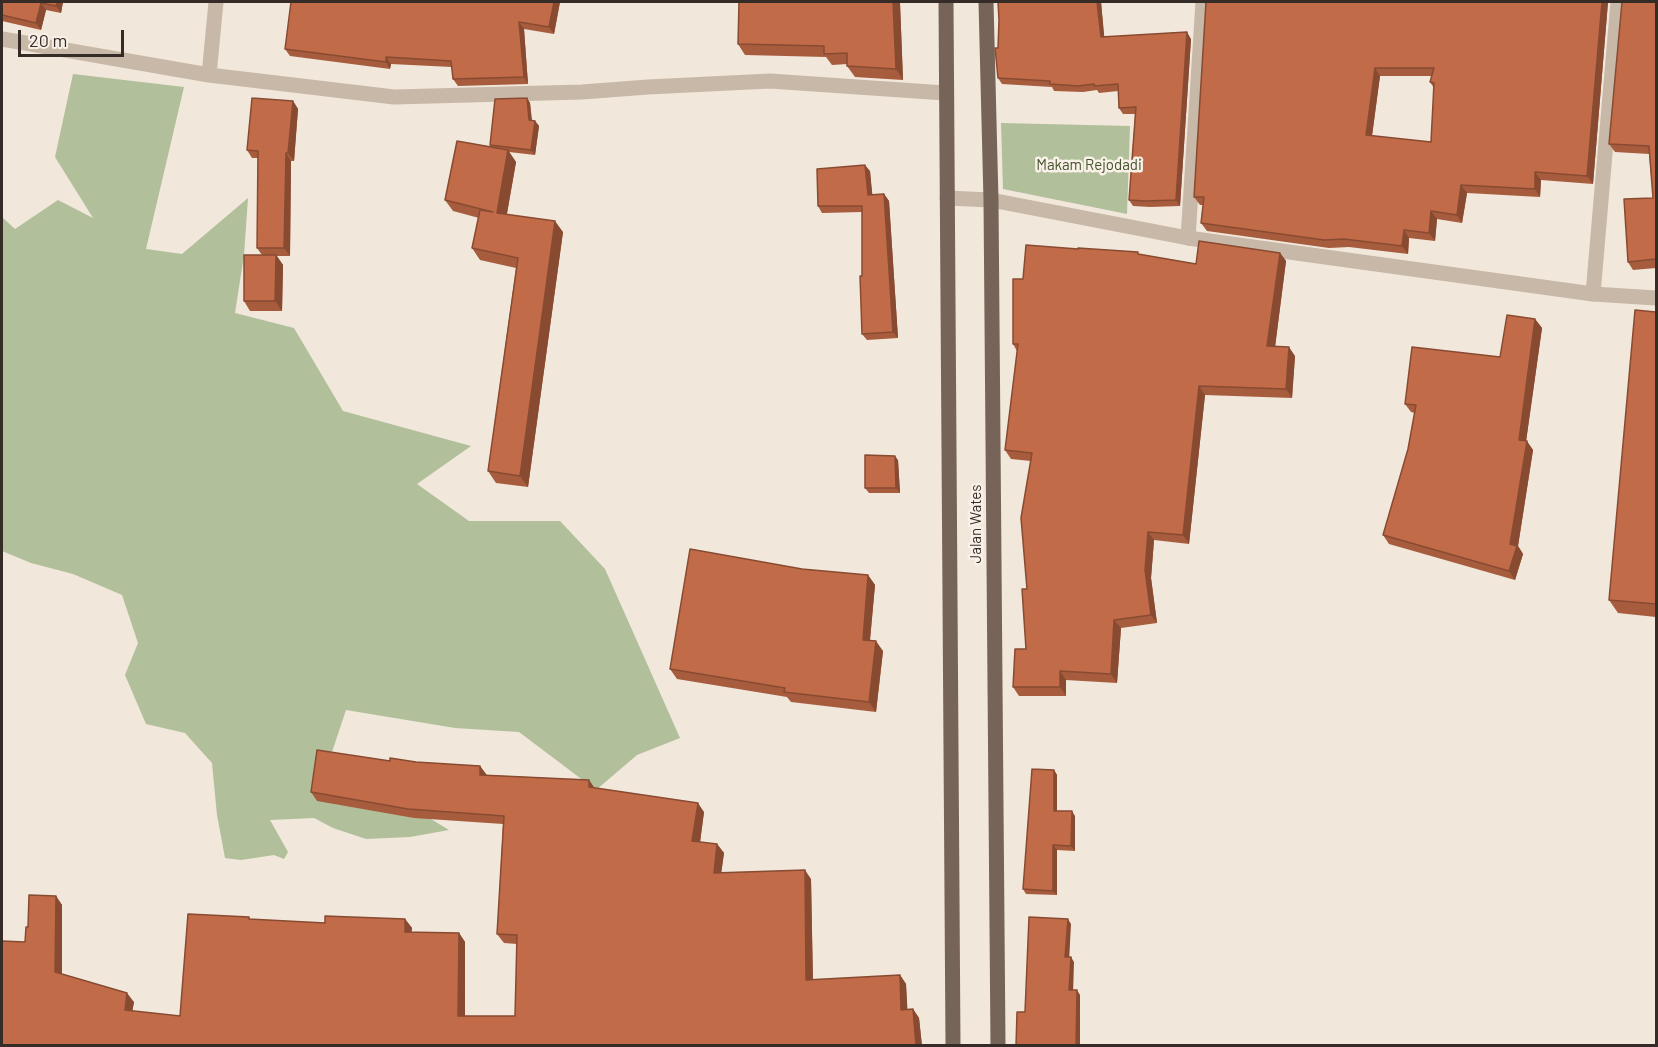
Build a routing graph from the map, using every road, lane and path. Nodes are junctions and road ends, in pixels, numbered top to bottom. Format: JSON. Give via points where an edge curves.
{"nodes":[{"id":1,"x":216,"y":2,"type":"edge"},
{"id":2,"x":946,"y":2,"type":"edge"},
{"id":3,"x":986,"y":2,"type":"edge"},
{"id":4,"x":1203,"y":2,"type":"edge"},
{"id":5,"x":1618,"y":2,"type":"edge"},
{"id":6,"x":2,"y":39,"type":"edge"},
{"id":7,"x":208,"y":75,"type":"junction"},
{"id":8,"x":945,"y":93,"type":"junction"},
{"id":9,"x":947,"y":198,"type":"junction"},
{"id":10,"x":991,"y":200,"type":"junction"},
{"id":11,"x":1188,"y":238,"type":"junction"},
{"id":12,"x":1593,"y":294,"type":"junction"},
{"id":13,"x":1656,"y":298,"type":"edge"},
{"id":14,"x":953,"y":1046,"type":"edge"},
{"id":15,"x":998,"y":1046,"type":"edge"}],
"edges":[{"from":1,"to":7,"type":"street"},
{"from":2,"to":8,"type":"main road","name":"Jalan Wates"},
{"from":3,"to":10,"type":"main road","name":"Jalan Wates"},
{"from":4,"to":11,"type":"street"},
{"from":5,"to":12,"type":"street"},
{"from":6,"to":7,"type":"street"},
{"from":7,"to":8,"type":"street","via":[[394,97],[770,81]]},
{"from":8,"to":9,"type":"main road","name":"Jalan Wates"},
{"from":9,"to":10,"type":"street"},
{"from":9,"to":14,"type":"main road","name":"Jalan Wates"},
{"from":10,"to":11,"type":"street"},
{"from":10,"to":15,"type":"main road","name":"Jalan Wates"},
{"from":11,"to":12,"type":"street"},
{"from":12,"to":13,"type":"street"}]}
